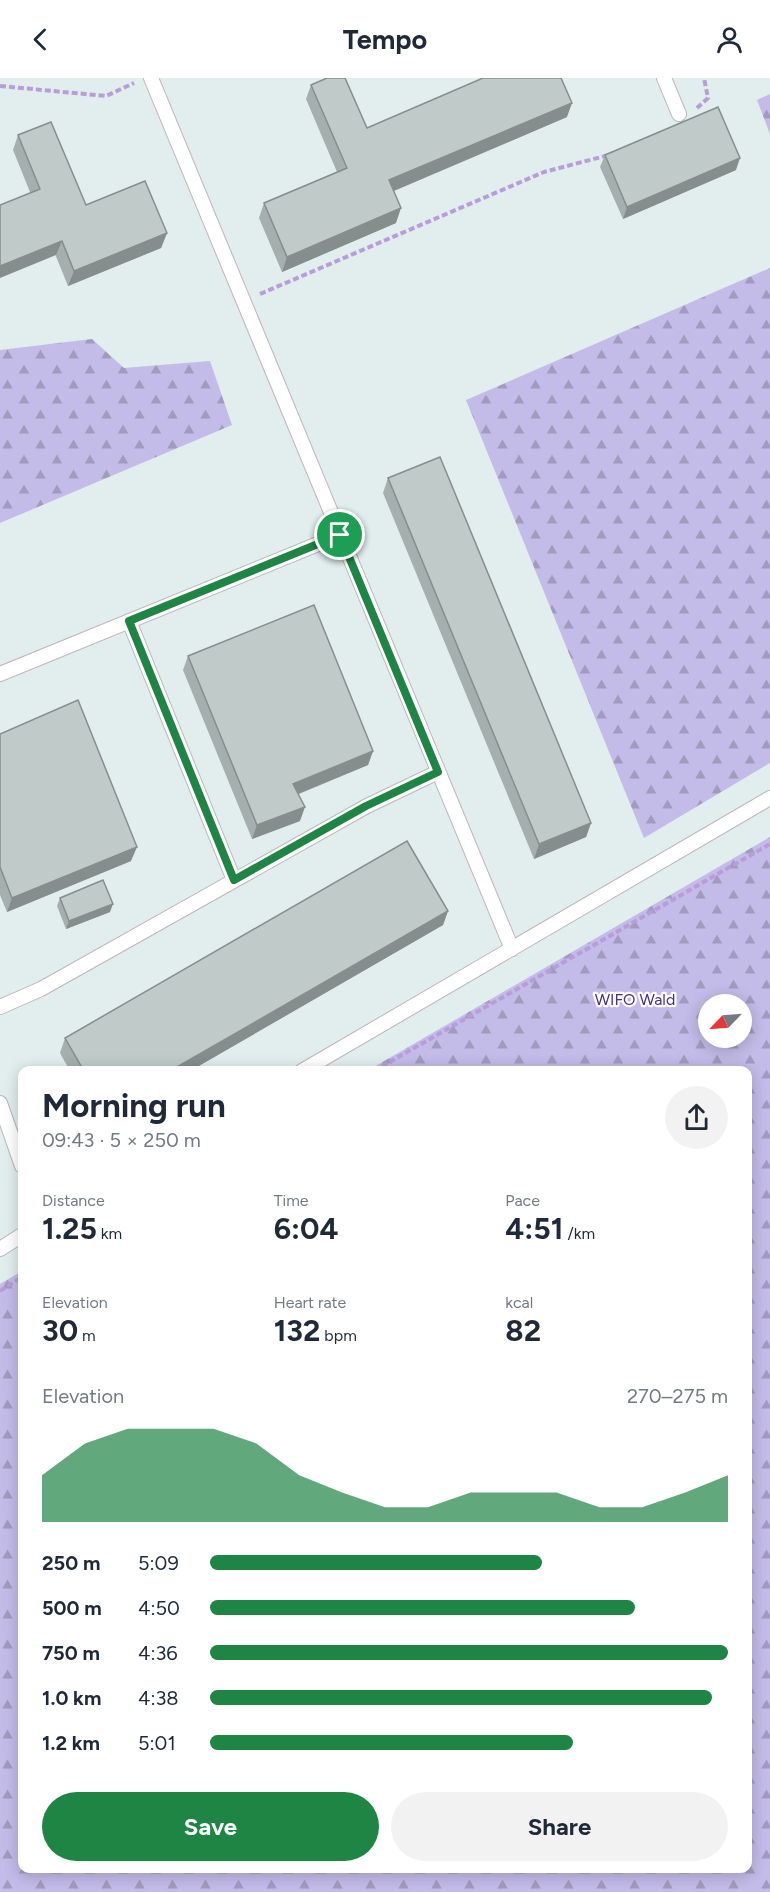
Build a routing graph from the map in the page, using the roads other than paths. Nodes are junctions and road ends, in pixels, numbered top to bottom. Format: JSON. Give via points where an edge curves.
{"nodes":[{"id":1,"x":151,"y":78,"type":"edge"},
{"id":2,"x":664,"y":78,"type":"edge"},
{"id":3,"x":685,"y":113,"type":"road end"},
{"id":4,"x":340,"y":535,"type":"junction"},
{"id":5,"x":129,"y":621,"type":"junction"},
{"id":6,"x":0,"y":674,"type":"edge"},
{"id":7,"x":438,"y":772,"type":"junction"},
{"id":8,"x":770,"y":798,"type":"edge"},
{"id":9,"x":234,"y":880,"type":"junction"},
{"id":10,"x":512,"y":949,"type":"junction"},
{"id":11,"x":0,"y":1007,"type":"edge"},
{"id":12,"x":312,"y":1066,"type":"edge"},
{"id":13,"x":0,"y":1103,"type":"edge"},
{"id":14,"x":18,"y":1155,"type":"edge"},
{"id":15,"x":18,"y":1237,"type":"edge"},
{"id":16,"x":0,"y":1248,"type":"edge"}],
"edges":[{"from":1,"to":4,"type":"lane"},
{"from":2,"to":3,"type":"lane"},
{"from":4,"to":5,"type":"lane"},
{"from":4,"to":7,"type":"lane"},
{"from":5,"to":6,"type":"lane"},
{"from":5,"to":9,"type":"lane"},
{"from":7,"to":9,"type":"lane","via":[[366,806]]},
{"from":7,"to":10,"type":"lane"},
{"from":8,"to":10,"type":"lane"},
{"from":9,"to":11,"type":"lane","via":[[41,989]]},
{"from":10,"to":12,"type":"lane"},
{"from":13,"to":14,"type":"lane"},
{"from":15,"to":16,"type":"lane"}]}
